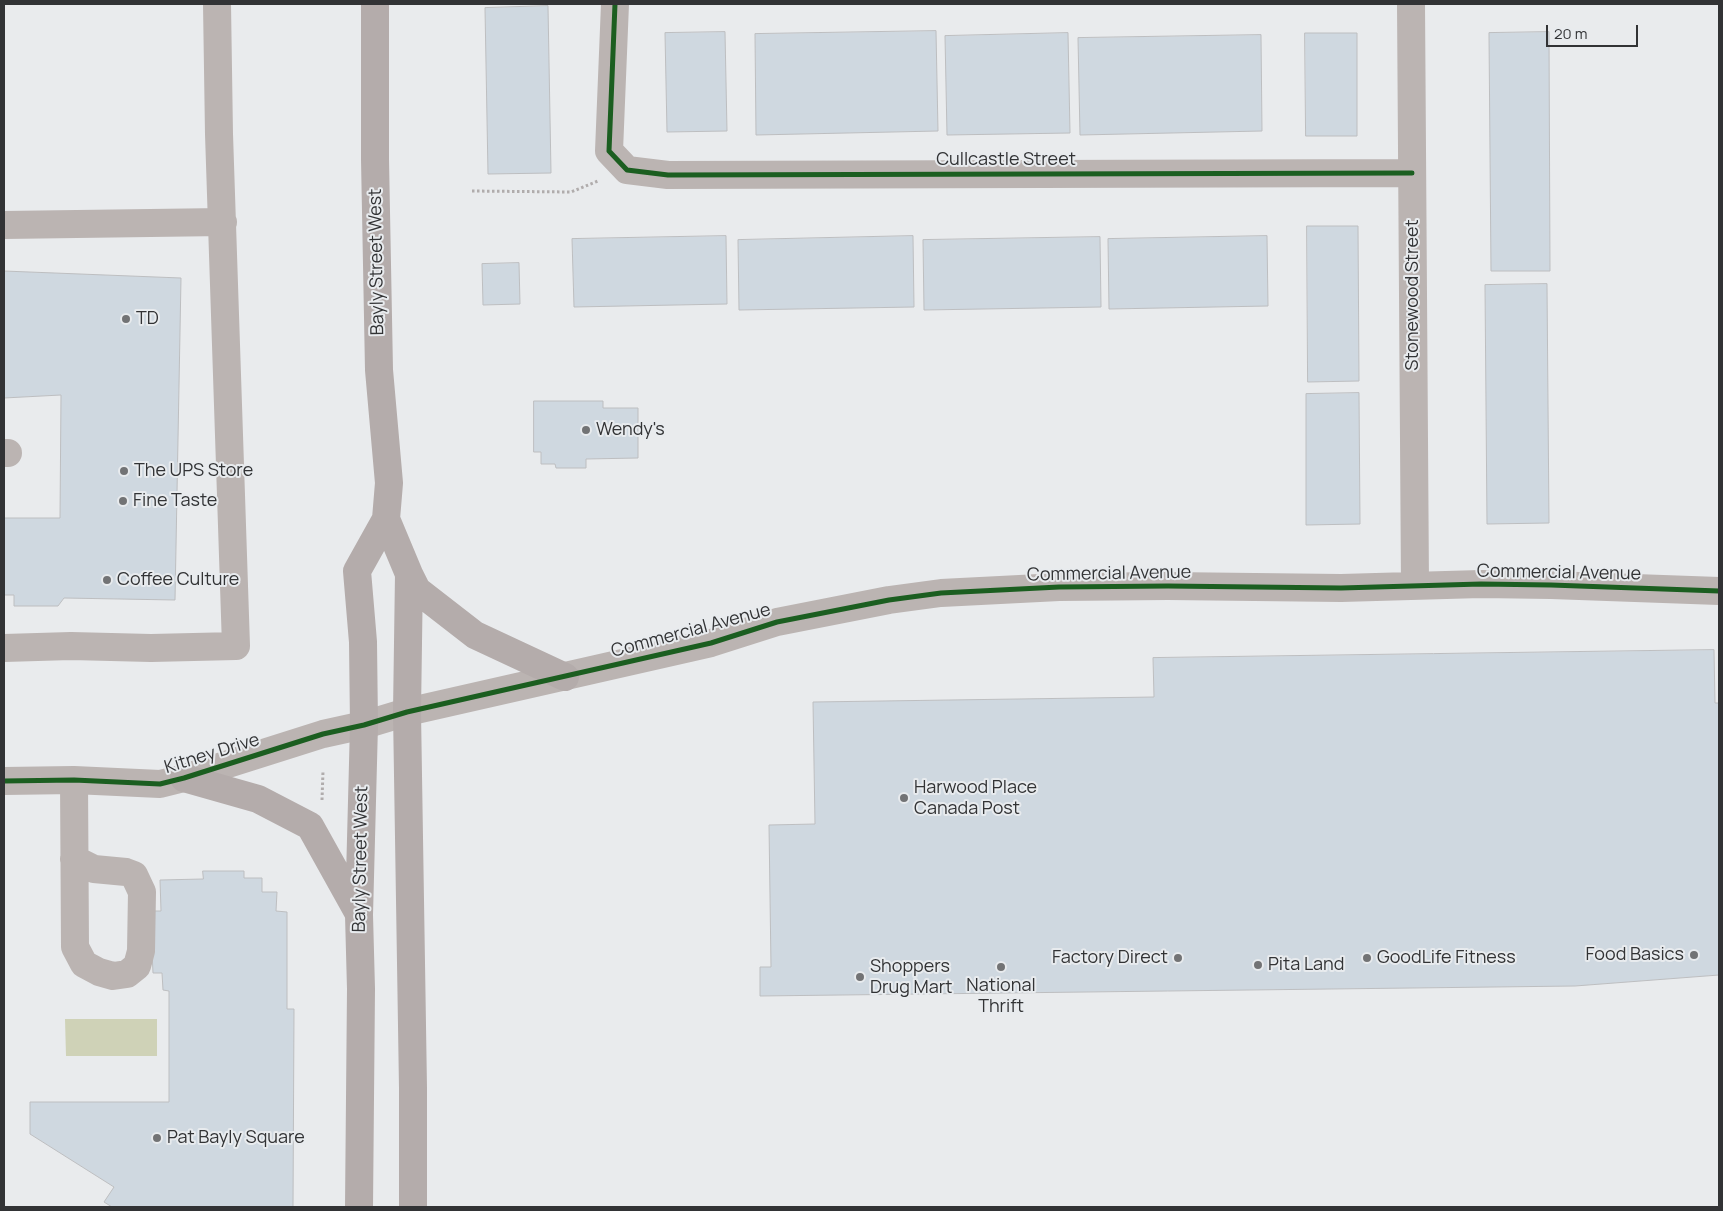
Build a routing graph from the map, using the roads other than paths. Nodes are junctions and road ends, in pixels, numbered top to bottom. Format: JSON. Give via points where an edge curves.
{"nodes":[{"id":1,"x":217,"y":4,"type":"edge"},
{"id":2,"x":375,"y":4,"type":"edge"},
{"id":3,"x":615,"y":4,"type":"edge"},
{"id":4,"x":1410,"y":4,"type":"edge"},
{"id":5,"x":1412,"y":173,"type":"junction"},
{"id":6,"x":223,"y":222,"type":"junction"},
{"id":7,"x":4,"y":225,"type":"edge"},
{"id":8,"x":386,"y":519,"type":"junction"},
{"id":9,"x":409,"y":574,"type":"junction"},
{"id":10,"x":1415,"y":585,"type":"junction"},
{"id":11,"x":1719,"y":591,"type":"edge"},
{"id":12,"x":4,"y":648,"type":"edge"},
{"id":13,"x":565,"y":677,"type":"junction"},
{"id":14,"x":407,"y":712,"type":"junction"},
{"id":15,"x":364,"y":725,"type":"junction"},
{"id":16,"x":184,"y":778,"type":"junction"},
{"id":17,"x":74,"y":780,"type":"junction"},
{"id":18,"x":4,"y":781,"type":"edge"},
{"id":19,"x":74,"y":859,"type":"dead end"},
{"id":20,"x":359,"y":915,"type":"junction"},
{"id":21,"x":359,"y":1207,"type":"edge"},
{"id":22,"x":413,"y":1207,"type":"edge"}],
"edges":[{"from":1,"to":6,"type":"street"},
{"from":2,"to":8,"type":"main road","name":"Bayly Street West","via":[[379,361],[389,483]]},
{"from":3,"to":5,"type":"street","name":"Cullcastle Street","via":[[618,160],[668,175]]},
{"from":4,"to":5,"type":"street","name":"Stonewood Street"},
{"from":5,"to":10,"type":"street","name":"Stonewood Street"},
{"from":6,"to":7,"type":"street"},
{"from":6,"to":12,"type":"street","via":[[236,646]]},
{"from":8,"to":9,"type":"main road","name":"Bayly Street West"},
{"from":8,"to":15,"type":"main road","name":"Bayly Street West","via":[[357,571],[363,642]]},
{"from":9,"to":13,"type":"main road","via":[[417,590],[475,635]]},
{"from":9,"to":14,"type":"main road","name":"Bayly Street West"},
{"from":10,"to":11,"type":"street","name":"Commercial Avenue","via":[[1551,585]]},
{"from":10,"to":13,"type":"street","name":"Commercial Avenue","via":[[1341,588],[1059,587],[941,593],[777,622],[711,643]]},
{"from":13,"to":14,"type":"street","name":"Commercial Avenue"},
{"from":14,"to":15,"type":"street","name":"Commercial Avenue"},
{"from":14,"to":22,"type":"main road","name":"Bayly Street West"},
{"from":15,"to":16,"type":"street","name":"Kitney Drive","via":[[323,734]]},
{"from":15,"to":20,"type":"main road","name":"Bayly Street West"},
{"from":16,"to":17,"type":"street","name":"Kitney Drive","via":[[160,784]]},
{"from":16,"to":20,"type":"main road","via":[[258,799],[310,826]]},
{"from":17,"to":18,"type":"street","name":"Kitney Drive"},
{"from":17,"to":19,"type":"street"},
{"from":20,"to":21,"type":"main road","name":"Bayly Street West"}]}
